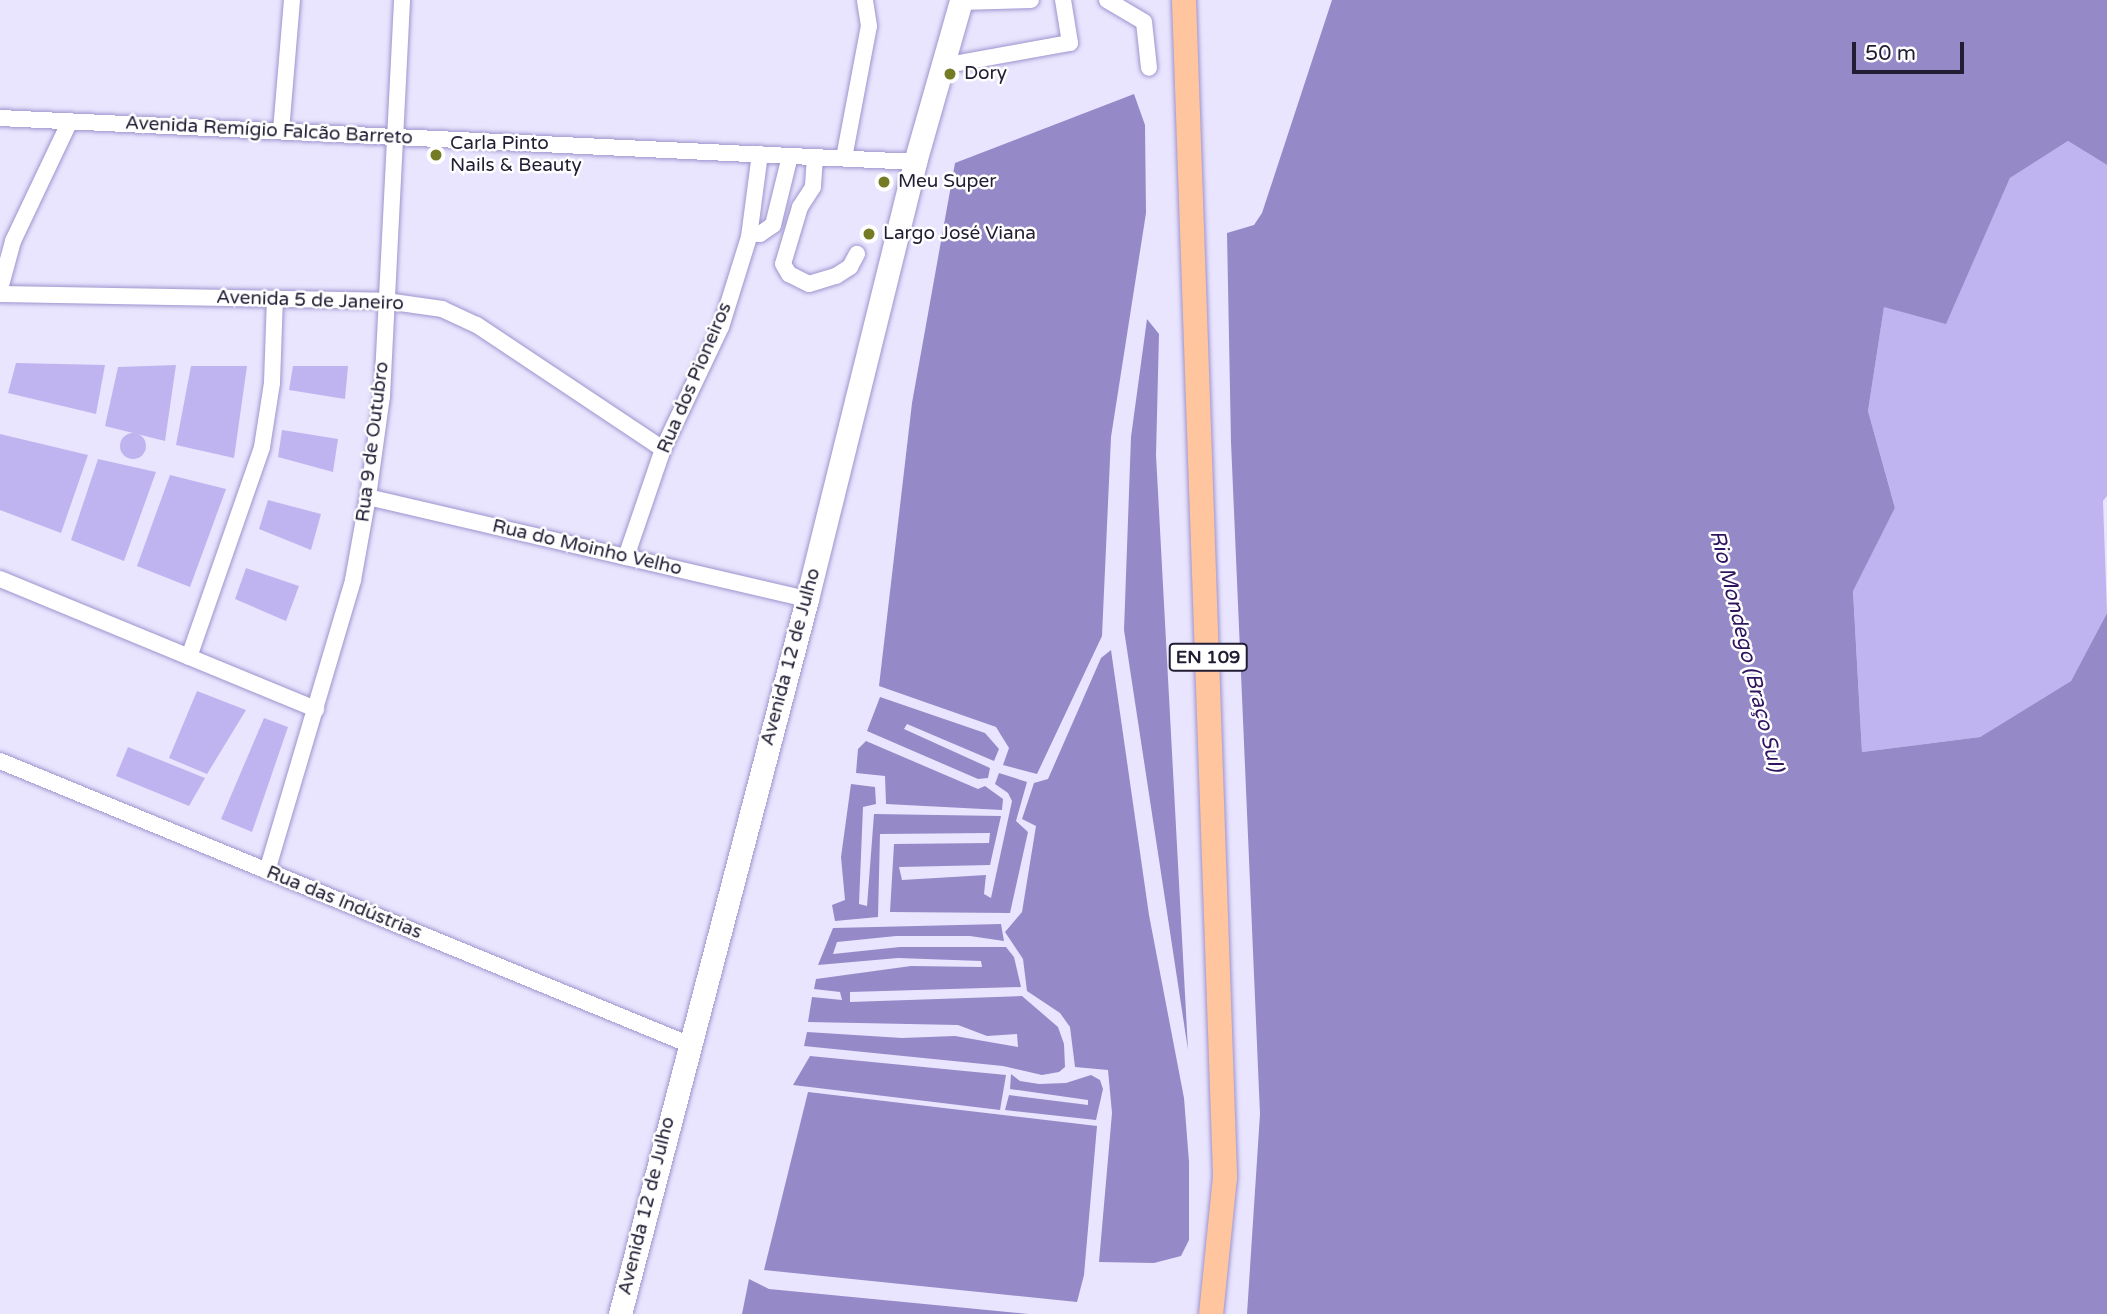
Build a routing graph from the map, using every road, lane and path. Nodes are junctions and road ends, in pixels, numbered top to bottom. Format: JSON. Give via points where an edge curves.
{"nodes":[{"id":1,"x":292,"y":0,"type":"edge"},
{"id":2,"x":402,"y":0,"type":"edge"},
{"id":3,"x":865,"y":0,"type":"edge"},
{"id":4,"x":1031,"y":0,"type":"edge"},
{"id":5,"x":1063,"y":0,"type":"edge"},
{"id":6,"x":1107,"y":0,"type":"edge"},
{"id":7,"x":1184,"y":0,"type":"edge"},
{"id":8,"x":961,"y":1,"type":"edge"},
{"id":9,"x":942,"y":66,"type":"junction"},
{"id":10,"x":1149,"y":68,"type":"dead end"},
{"id":11,"x":0,"y":118,"type":"edge"},
{"id":12,"x":70,"y":121,"type":"junction"},
{"id":13,"x":281,"y":131,"type":"junction"},
{"id":14,"x":394,"y":137,"type":"junction"},
{"id":15,"x":760,"y":154,"type":"junction"},
{"id":16,"x":790,"y":156,"type":"junction"},
{"id":17,"x":815,"y":157,"type":"junction"},
{"id":18,"x":844,"y":158,"type":"junction"},
{"id":19,"x":915,"y":162,"type":"junction"},
{"id":20,"x":750,"y":233,"type":"junction"},
{"id":21,"x":6,"y":240,"type":"edge"},
{"id":22,"x":857,"y":254,"type":"dead end"},
{"id":23,"x":0,"y":292,"type":"edge"},
{"id":24,"x":275,"y":299,"type":"junction"},
{"id":25,"x":386,"y":300,"type":"junction"},
{"id":26,"x":663,"y":449,"type":"junction"},
{"id":27,"x":368,"y":497,"type":"junction"},
{"id":28,"x":626,"y":557,"type":"junction"},
{"id":29,"x":0,"y":579,"type":"edge"},
{"id":30,"x":807,"y":599,"type":"junction"},
{"id":31,"x":189,"y":657,"type":"junction"},
{"id":32,"x":316,"y":709,"type":"junction"},
{"id":33,"x":0,"y":761,"type":"edge"},
{"id":34,"x":267,"y":871,"type":"junction"},
{"id":35,"x":688,"y":1044,"type":"junction"},
{"id":36,"x":620,"y":1314,"type":"edge"},
{"id":37,"x":1211,"y":1314,"type":"edge"}],
"edges":[{"from":1,"to":13,"type":"street"},
{"from":2,"to":14,"type":"street","name":"Rua 9 de Outubro"},
{"from":3,"to":18,"type":"street","via":[[869,26]]},
{"from":4,"to":8,"type":"street"},
{"from":5,"to":9,"type":"street","via":[[1070,43]]},
{"from":6,"to":10,"type":"street","via":[[1144,22]]},
{"from":7,"to":37,"type":"main road","number":"EN 109","via":[[1225,1177]]},
{"from":8,"to":9,"type":"main road","name":"Avenida 12 de Julho"},
{"from":9,"to":19,"type":"main road","name":"Avenida 12 de Julho"},
{"from":11,"to":12,"type":"street","name":"Avenida Remígio Falcão Barreto"},
{"from":12,"to":13,"type":"street","name":"Avenida Remígio Falcão Barreto"},
{"from":12,"to":21,"type":"street"},
{"from":13,"to":14,"type":"street","name":"Avenida Remígio Falcão Barreto"},
{"from":14,"to":15,"type":"street","name":"Avenida Remígio Falcão Barreto"},
{"from":14,"to":25,"type":"street","name":"Rua 9 de Outubro"},
{"from":15,"to":16,"type":"street","name":"Avenida Remígio Falcão Barreto"},
{"from":15,"to":20,"type":"street","name":"Rua dos Pioneiros"},
{"from":16,"to":17,"type":"street","name":"Avenida Remígio Falcão Barreto"},
{"from":16,"to":20,"type":"street","via":[[773,225],[760,234]]},
{"from":17,"to":18,"type":"street","name":"Avenida Remígio Falcão Barreto"},
{"from":17,"to":22,"type":"street","via":[[813,187],[800,207],[783,264],[789,274],[809,284],[836,276]]},
{"from":18,"to":19,"type":"street","name":"Avenida Remígio Falcão Barreto"},
{"from":19,"to":30,"type":"main road","name":"Avenida 12 de Julho"},
{"from":20,"to":26,"type":"street","name":"Rua dos Pioneiros","via":[[721,327]]},
{"from":21,"to":23,"type":"street"},
{"from":23,"to":24,"type":"street","name":"Avenida 5 de Janeiro"},
{"from":24,"to":25,"type":"street","name":"Avenida 5 de Janeiro"},
{"from":24,"to":31,"type":"street","via":[[272,383],[262,447]]},
{"from":25,"to":26,"type":"street","name":"Avenida 5 de Janeiro","via":[[442,309],[477,325]]},
{"from":25,"to":27,"type":"street","name":"Rua 9 de Outubro","via":[[382,396]]},
{"from":26,"to":28,"type":"street","name":"Rua dos Pioneiros"},
{"from":27,"to":28,"type":"street","name":"Rua do Moinho Velho"},
{"from":27,"to":32,"type":"street","name":"Rua 9 de Outubro","via":[[353,580]]},
{"from":28,"to":30,"type":"street","name":"Rua do Moinho Velho"},
{"from":29,"to":31,"type":"street"},
{"from":30,"to":35,"type":"main road","name":"Avenida 12 de Julho"},
{"from":31,"to":32,"type":"street"},
{"from":32,"to":34,"type":"street","name":"Rua 9 de Outubro"},
{"from":33,"to":34,"type":"street","name":"Rua das Indústrias"},
{"from":34,"to":35,"type":"street","name":"Rua das Indústrias"},
{"from":35,"to":36,"type":"main road","name":"Avenida 12 de Julho"}]}
